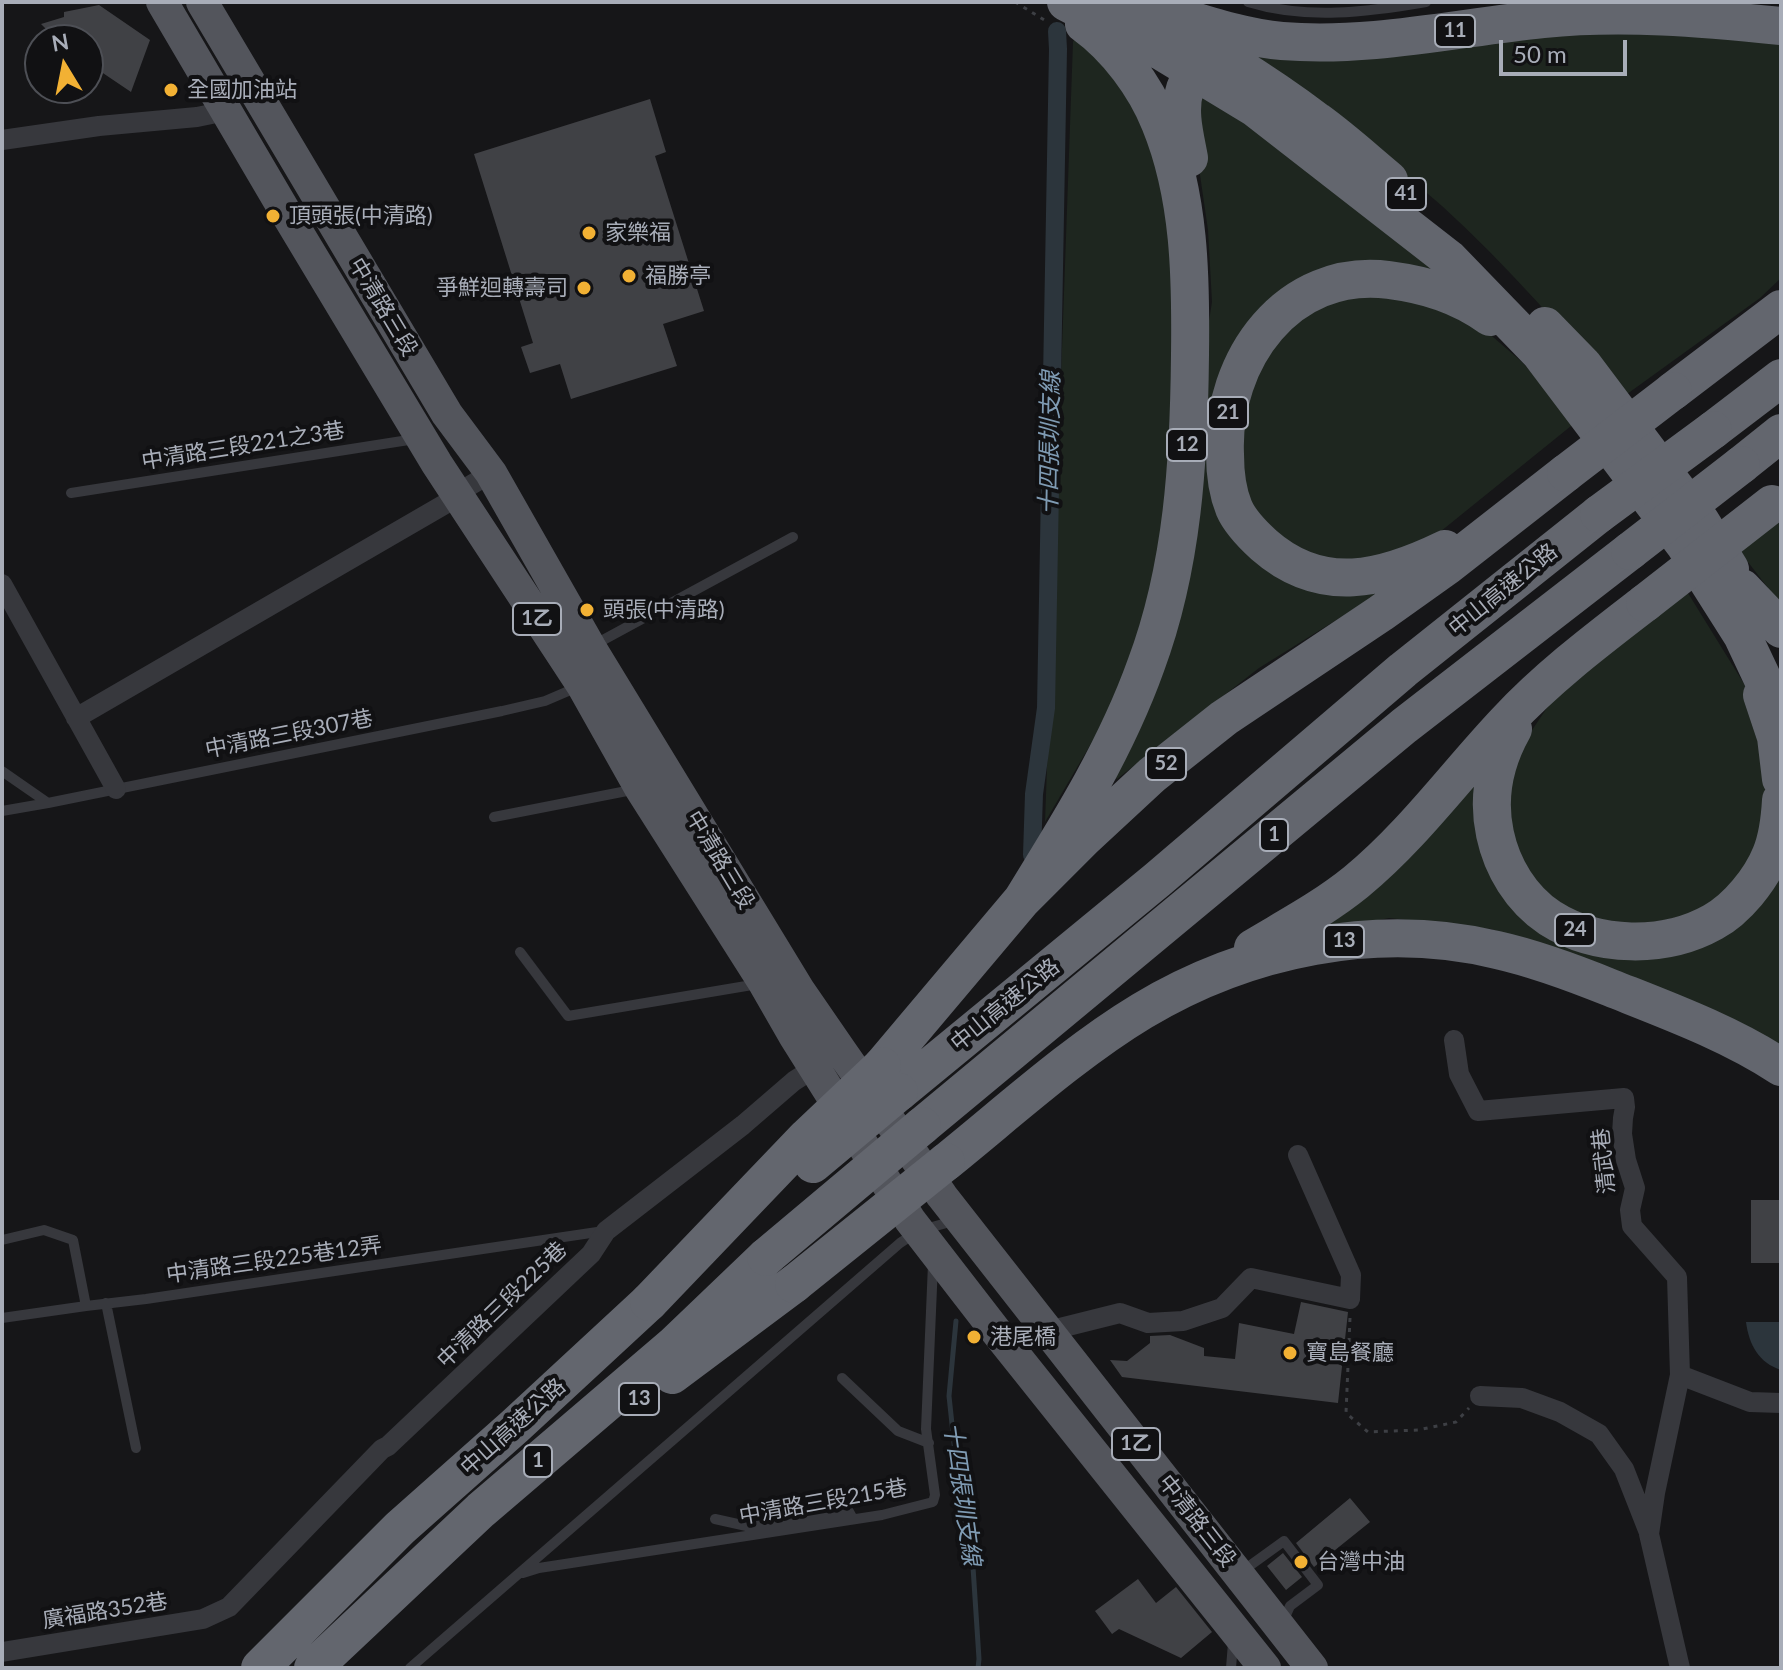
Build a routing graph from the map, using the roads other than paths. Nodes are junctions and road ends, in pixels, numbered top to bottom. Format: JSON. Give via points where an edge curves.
{"nodes":[{"id":1,"x":162,"y":2,"type":"edge"},
{"id":2,"x":202,"y":2,"type":"edge"},
{"id":3,"x":1052,"y":2,"type":"edge"},
{"id":4,"x":1066,"y":2,"type":"edge"},
{"id":5,"x":1131,"y":2,"type":"edge"},
{"id":6,"x":1248,"y":2,"type":"edge"},
{"id":7,"x":1426,"y":2,"type":"edge"},
{"id":8,"x":1781,"y":26,"type":"edge"},
{"id":9,"x":1201,"y":58,"type":"junction"},
{"id":10,"x":226,"y":111,"type":"junction"},
{"id":11,"x":2,"y":140,"type":"edge"},
{"id":12,"x":1781,"y":309,"type":"edge"},
{"id":13,"x":1540,"y":353,"type":"junction"},
{"id":14,"x":1190,"y":378,"type":"junction"},
{"id":15,"x":1781,"y":378,"type":"edge"},
{"id":16,"x":1781,"y":433,"type":"edge"},
{"id":17,"x":421,"y":438,"type":"junction"},
{"id":18,"x":491,"y":473,"type":"junction"},
{"id":19,"x":71,"y":493,"type":"dead end"},
{"id":20,"x":456,"y":494,"type":"junction"},
{"id":21,"x":1777,"y":500,"type":"edge"},
{"id":22,"x":1502,"y":522,"type":"junction"},
{"id":23,"x":793,"y":537,"type":"dead end"},
{"id":24,"x":2,"y":584,"type":"edge"},
{"id":25,"x":1742,"y":588,"type":"junction"},
{"id":26,"x":1781,"y":629,"type":"edge"},
{"id":27,"x":1742,"y":635,"type":"junction"},
{"id":28,"x":590,"y":647,"type":"junction"},
{"id":29,"x":1781,"y":663,"type":"edge"},
{"id":30,"x":582,"y":685,"type":"junction"},
{"id":31,"x":1540,"y":688,"type":"junction"},
{"id":32,"x":76,"y":718,"type":"junction"},
{"id":33,"x":1781,"y":718,"type":"edge"},
{"id":34,"x":2,"y":771,"type":"edge"},
{"id":35,"x":1781,"y":779,"type":"edge"},
{"id":36,"x":640,"y":788,"type":"junction"},
{"id":37,"x":116,"y":789,"type":"junction"},
{"id":38,"x":1781,"y":800,"type":"edge"},
{"id":39,"x":48,"y":803,"type":"junction"},
{"id":40,"x":2,"y":811,"type":"edge"},
{"id":41,"x":494,"y":817,"type":"dead end"},
{"id":42,"x":1022,"y":900,"type":"junction"},
{"id":43,"x":520,"y":952,"type":"dead end"},
{"id":44,"x":764,"y":983,"type":"junction"},
{"id":45,"x":1196,"y":983,"type":"junction"},
{"id":46,"x":1454,"y":1040,"type":"dead end"},
{"id":47,"x":828,"y":1059,"type":"junction"},
{"id":48,"x":1781,"y":1067,"type":"edge"},
{"id":49,"x":891,"y":1079,"type":"junction"},
{"id":50,"x":1298,"y":1155,"type":"dead end"},
{"id":51,"x":961,"y":1219,"type":"junction"},
{"id":52,"x":606,"y":1231,"type":"junction"},
{"id":53,"x":2,"y":1240,"type":"edge"},
{"id":54,"x":926,"y":1241,"type":"junction"},
{"id":55,"x":106,"y":1303,"type":"junction"},
{"id":56,"x":86,"y":1306,"type":"junction"},
{"id":57,"x":2,"y":1318,"type":"edge"},
{"id":58,"x":1048,"y":1331,"type":"junction"},
{"id":59,"x":1680,"y":1375,"type":"junction"},
{"id":60,"x":842,"y":1378,"type":"dead end"},
{"id":61,"x":1480,"y":1396,"type":"road end"},
{"id":62,"x":1781,"y":1403,"type":"edge"},
{"id":63,"x":929,"y":1443,"type":"junction"},
{"id":64,"x":136,"y":1448,"type":"dead end"},
{"id":65,"x":481,"y":1510,"type":"junction"},
{"id":66,"x":715,"y":1519,"type":"dead end"},
{"id":67,"x":853,"y":1519,"type":"junction"},
{"id":68,"x":1649,"y":1534,"type":"junction"},
{"id":69,"x":1230,"y":1562,"type":"junction"},
{"id":70,"x":518,"y":1575,"type":"junction"},
{"id":71,"x":214,"y":1614,"type":"joint"},
{"id":72,"x":1234,"y":1629,"type":"junction"},
{"id":73,"x":1283,"y":1631,"type":"junction"},
{"id":74,"x":2,"y":1652,"type":"edge"},
{"id":75,"x":260,"y":1668,"type":"edge"},
{"id":76,"x":313,"y":1668,"type":"edge"},
{"id":77,"x":410,"y":1668,"type":"edge"},
{"id":78,"x":1231,"y":1668,"type":"edge"},
{"id":79,"x":1265,"y":1668,"type":"edge"},
{"id":80,"x":1312,"y":1668,"type":"edge"},
{"id":81,"x":1680,"y":1668,"type":"edge"}],
"edges":[{"from":1,"to":10,"type":"main road","name":"中清路三段","number":"1乙"},
{"from":2,"to":18,"type":"main road","name":"中清路三段","number":"1乙","via":[[447,414]]},
{"from":3,"to":14,"type":"highway","number":"12","via":[[1107,44],[1143,89],[1160,122],[1174,163],[1189,258]]},
{"from":4,"to":9,"type":"highway"},
{"from":5,"to":8,"type":"highway","number":"11","via":[[1221,29],[1320,43],[1613,15]]},
{"from":5,"to":9,"type":"highway"},
{"from":6,"to":7,"type":"lane","via":[[1290,11],[1341,12]]},
{"from":9,"to":13,"type":"highway","via":[[1255,108],[1449,259]]},
{"from":9,"to":14,"type":"highway","via":[[1182,102],[1202,251]]},
{"from":9,"to":25,"type":"highway","number":"41","via":[[1318,121],[1454,237],[1583,365],[1701,522]]},
{"from":10,"to":11,"type":"street"},
{"from":10,"to":17,"type":"main road","name":"中清路三段","number":"1乙"},
{"from":12,"to":22,"type":"highway","bridge":true},
{"from":13,"to":22,"type":"highway","number":"21","via":[[1458,297],[1434,288],[1369,277],[1336,282],[1287,307],[1264,328],[1237,376],[1227,416],[1226,474],[1234,508],[1252,535],[1280,560],[1317,576],[1343,579],[1413,565]]},
{"from":13,"to":27,"type":"highway","via":[[1685,545]]},
{"from":14,"to":42,"type":"highway","number":"12","via":[[1181,527],[1147,663],[1088,792]]},
{"from":15,"to":49,"type":"highway","name":"中山高速公路","number":"1","bridge":true,"via":[[1403,670],[1157,880]]},
{"from":16,"to":65,"type":"highway","name":"中山高速公路","number":"1","bridge":true,"via":[[1404,726],[766,1257],[674,1345]]},
{"from":17,"to":19,"type":"lane","name":"中清路三段221之3巷"},
{"from":17,"to":20,"type":"main road","name":"中清路三段","number":"1乙"},
{"from":18,"to":20,"type":"street"},
{"from":18,"to":28,"type":"main road","name":"中清路三段","number":"1乙"},
{"from":20,"to":30,"type":"main road","name":"中清路三段","number":"1乙"},
{"from":20,"to":32,"type":"street"},
{"from":21,"to":31,"type":"highway","bridge":true},
{"from":22,"to":42,"type":"highway","number":"52","via":[[1447,566],[1224,718],[1152,775]]},
{"from":23,"to":28,"type":"lane"},
{"from":24,"to":32,"type":"street"},
{"from":25,"to":26,"type":"highway"},
{"from":25,"to":29,"type":"highway"},
{"from":27,"to":33,"type":"highway"},
{"from":27,"to":35,"type":"highway","via":[[1776,737]]},
{"from":28,"to":47,"type":"main road","name":"中清路三段","number":"1乙","via":[[799,990]]},
{"from":30,"to":36,"type":"main road","name":"中清路三段","number":"1乙"},
{"from":30,"to":37,"type":"lane","name":"中清路三段307巷","via":[[502,711]]},
{"from":31,"to":38,"type":"highway","number":"24","via":[[1511,732],[1494,773],[1492,818],[1510,875],[1525,897],[1550,918],[1603,938],[1644,942],[1682,936],[1715,921],[1758,878],[1771,854]]},
{"from":31,"to":45,"type":"highway","via":[[1406,837],[1355,883]]},
{"from":32,"to":37,"type":"street"},
{"from":34,"to":39,"type":"lane"},
{"from":36,"to":41,"type":"lane"},
{"from":36,"to":44,"type":"main road","name":"中清路三段","number":"1乙"},
{"from":37,"to":39,"type":"lane","name":"中清路三段307巷"},
{"from":39,"to":40,"type":"lane","name":"中清路三段307巷"},
{"from":42,"to":49,"type":"highway","number":"52"},
{"from":43,"to":44,"type":"lane","via":[[568,1016]]},
{"from":44,"to":47,"type":"main road","name":"中清路三段","number":"1乙"},
{"from":45,"to":48,"type":"highway","number":"13","via":[[1297,949],[1350,940],[1434,939],[1554,965],[1713,1030]]},
{"from":45,"to":65,"type":"highway","number":"13","bridge":true,"via":[[1142,1011],[1082,1052],[794,1284],[565,1456]]},
{"from":46,"to":59,"type":"street","name":"清武巷","via":[[1459,1074],[1478,1111],[1624,1098],[1622,1134],[1635,1188],[1632,1226],[1677,1277]]},
{"from":47,"to":51,"type":"main road","name":"中清路三段","number":"1乙"},
{"from":47,"to":52,"type":"street","name":"中清路三段225巷"},
{"from":47,"to":54,"type":"main road","name":"中清路三段","number":"1乙"},
{"from":49,"to":75,"type":"highway","name":"中山高速公路","number":"1","bridge":true,"via":[[400,1528]]},
{"from":50,"to":58,"type":"street","via":[[1351,1275],[1350,1299],[1251,1278],[1222,1308],[1183,1321],[1148,1323],[1120,1313]]},
{"from":51,"to":54,"type":"lane"},
{"from":51,"to":58,"type":"main road","name":"中清路三段","number":"1乙"},
{"from":52,"to":55,"type":"lane","name":"中清路三段225巷12弄"},
{"from":52,"to":71,"type":"street","name":"中清路三段225巷","via":[[591,1254],[382,1449],[229,1607]]},
{"from":53,"to":56,"type":"lane","via":[[44,1230],[73,1240]]},
{"from":54,"to":63,"type":"lane","name":"中清路三段215巷"},
{"from":54,"to":70,"type":"lane","via":[[900,1243]]},
{"from":54,"to":72,"type":"main road","name":"中清路三段","number":"1乙"},
{"from":55,"to":56,"type":"lane","name":"中清路三段225巷12弄"},
{"from":55,"to":64,"type":"lane"},
{"from":56,"to":57,"type":"lane","name":"中清路三段225巷12弄"},
{"from":58,"to":69,"type":"main road","name":"中清路三段","number":"1乙"},
{"from":59,"to":62,"type":"street","via":[[1750,1402]]},
{"from":59,"to":68,"type":"street","name":"清武巷"},
{"from":60,"to":63,"type":"lane","via":[[898,1431]]},
{"from":61,"to":68,"type":"street","via":[[1522,1398],[1599,1434],[1624,1469]]},
{"from":63,"to":67,"type":"lane","name":"中清路三段215巷","via":[[933,1502]]},
{"from":65,"to":76,"type":"highway","name":"中山高速公路","number":"1"},
{"from":66,"to":67,"type":"lane","via":[[751,1527],[848,1510]]},
{"from":67,"to":70,"type":"lane","name":"中清路三段215巷"},
{"from":68,"to":81,"type":"street","name":"清武巷"},
{"from":69,"to":73,"type":"main road","name":"中清路三段","number":"1乙"},
{"from":69,"to":73,"type":"lane","via":[[1248,1567],[1284,1541],[1301,1562],[1318,1585],[1290,1606]]},
{"from":70,"to":77,"type":"lane"},
{"from":71,"to":74,"type":"street","name":"廣福路352巷"},
{"from":72,"to":78,"type":"lane"},
{"from":72,"to":79,"type":"main road","name":"中清路三段","number":"1乙"},
{"from":73,"to":80,"type":"main road","name":"中清路三段","number":"1乙"}]}
